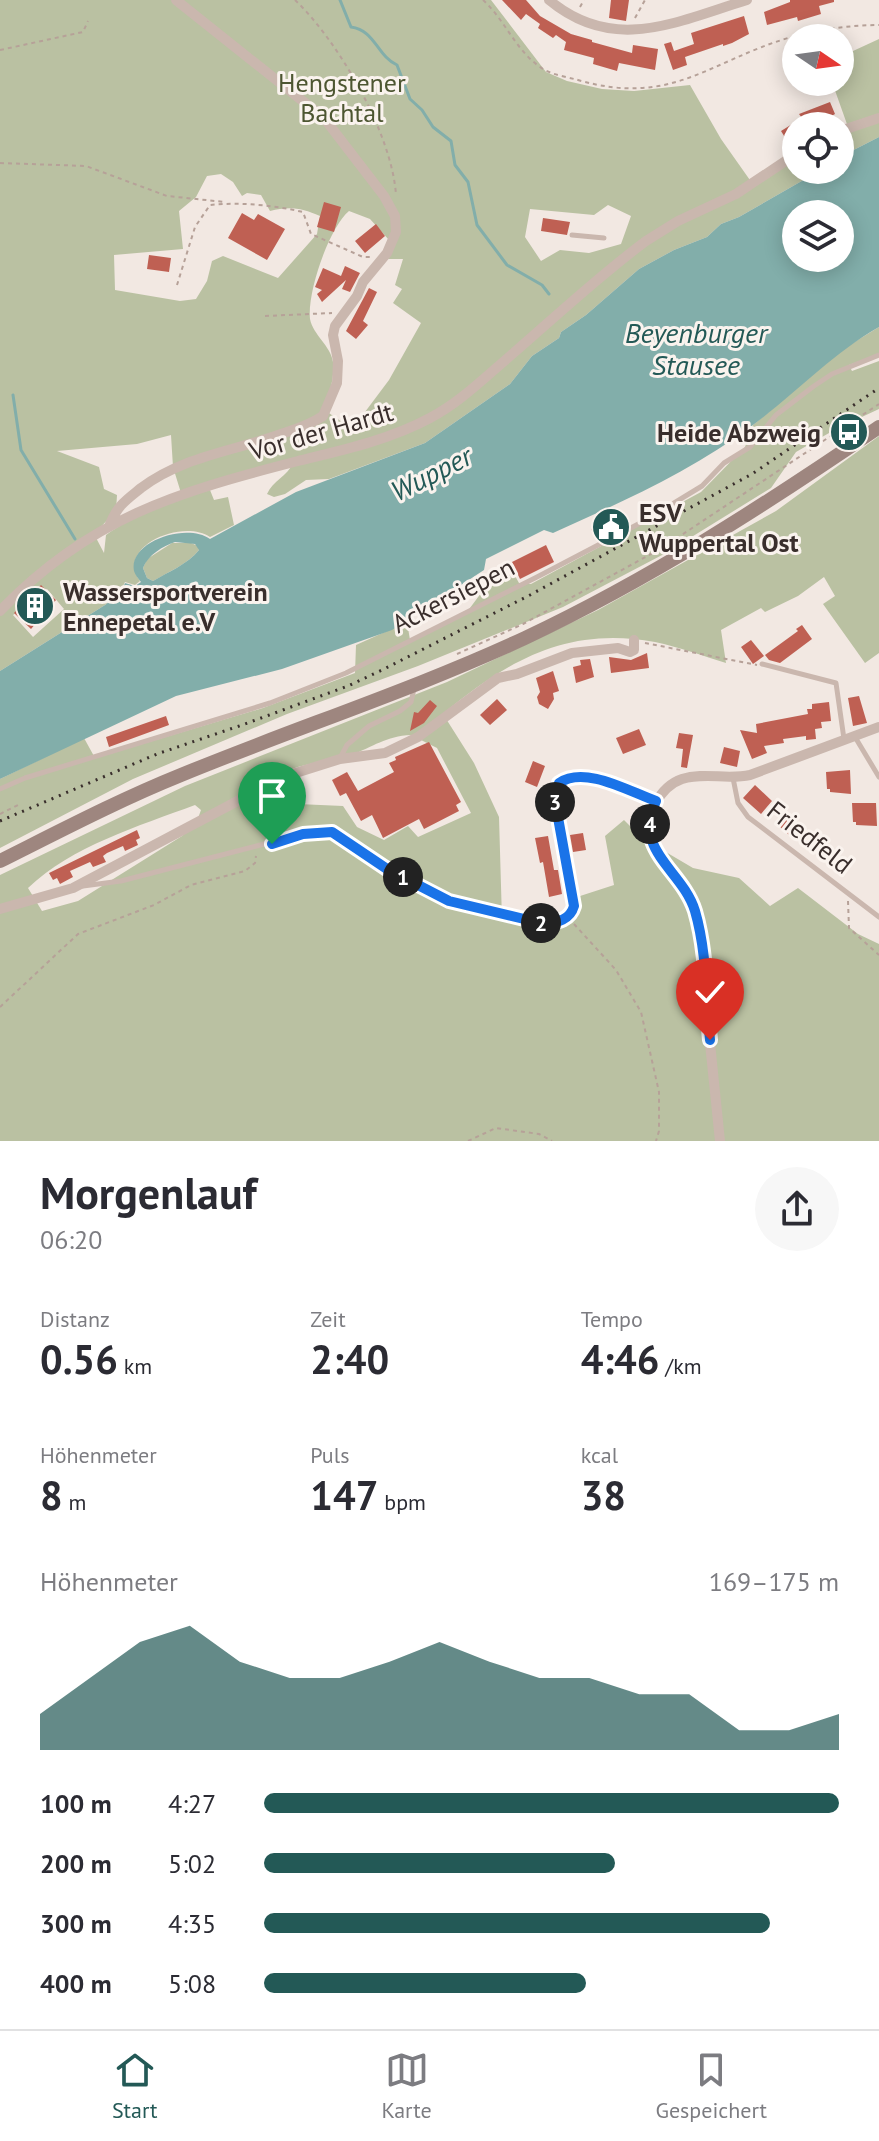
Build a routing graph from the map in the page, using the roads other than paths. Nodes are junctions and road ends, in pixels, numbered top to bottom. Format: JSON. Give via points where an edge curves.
{"nodes":[{"id":1,"x":176,"y":0,"type":"edge"},
{"id":2,"x":549,"y":0,"type":"edge"},
{"id":3,"x":747,"y":0,"type":"edge"},
{"id":4,"x":879,"y":118,"type":"edge"},
{"id":5,"x":854,"y":126,"type":"edge"},
{"id":6,"x":782,"y":163,"type":"edge"},
{"id":7,"x":572,"y":235,"type":"dead end"},
{"id":8,"x":604,"y":238,"type":"dead end"},
{"id":9,"x":879,"y":355,"type":"edge"},
{"id":10,"x":879,"y":427,"type":"edge"},
{"id":11,"x":110,"y":524,"type":"junction"},
{"id":12,"x":0,"y":611,"type":"edge"},
{"id":13,"x":634,"y":640,"type":"road end"},
{"id":14,"x":762,"y":664,"type":"road end"},
{"id":15,"x":414,"y":685,"type":"junction"},
{"id":16,"x":879,"y":727,"type":"edge"},
{"id":17,"x":849,"y":737,"type":"junction"},
{"id":18,"x":340,"y":759,"type":"junction"},
{"id":19,"x":879,"y":777,"type":"edge"},
{"id":20,"x":733,"y":778,"type":"junction"},
{"id":21,"x":0,"y":789,"type":"edge"},
{"id":22,"x":656,"y":801,"type":"junction"},
{"id":23,"x":0,"y":861,"type":"edge"},
{"id":24,"x":73,"y":888,"type":"junction"},
{"id":25,"x":0,"y":909,"type":"edge"},
{"id":26,"x":879,"y":917,"type":"edge"},
{"id":27,"x":561,"y":921,"type":"joint"},
{"id":28,"x":720,"y":1141,"type":"edge"}],
"edges":[{"from":1,"to":11,"type":"street","via":[[324,118],[384,196],[397,226],[393,243],[333,335],[337,383],[323,416],[249,446],[173,467],[117,507]]},
{"from":2,"to":3,"type":"street","via":[[586,24],[629,30]]},
{"from":4,"to":5,"type":"street"},
{"from":6,"to":11,"type":"street","name":"Vor der Hardt","via":[[646,241],[434,417],[375,442],[181,493]]},
{"from":7,"to":8,"type":"lane"},
{"from":9,"to":21,"type":"lane","name":"Ackersiepen","via":[[814,386],[776,415],[750,447],[691,493],[346,673],[270,703]]},
{"from":10,"to":15,"type":"main road","via":[[631,584]]},
{"from":11,"to":12,"type":"street","name":"Vor der Hardt","via":[[33,577]]},
{"from":13,"to":18,"type":"street","via":[[630,652],[618,648],[572,653],[498,678],[418,737],[385,753]]},
{"from":14,"to":17,"type":"lane","via":[[836,683]]},
{"from":15,"to":18,"type":"lane","via":[[411,702],[369,726]]},
{"from":15,"to":23,"type":"main road","via":[[182,774]]},
{"from":16,"to":17,"type":"street","name":"Friedfeld"},
{"from":17,"to":19,"type":"lane"},
{"from":17,"to":20,"type":"street","name":"Friedfeld"},
{"from":18,"to":24,"type":"street","via":[[283,777]]},
{"from":20,"to":22,"type":"street","name":"Friedfeld","via":[[678,780]]},
{"from":20,"to":26,"type":"lane","name":"Friedfeld","via":[[738,803],[748,817]]},
{"from":22,"to":27,"type":"street","via":[[584,777],[559,783],[555,801],[574,906]]},
{"from":22,"to":28,"type":"street","via":[[650,818],[652,843],[688,894],[698,926]]},
{"from":24,"to":25,"type":"street"},
{"from":24,"to":27,"type":"lane","via":[[121,881],[303,834],[332,832],[449,901],[536,923]]}]}
